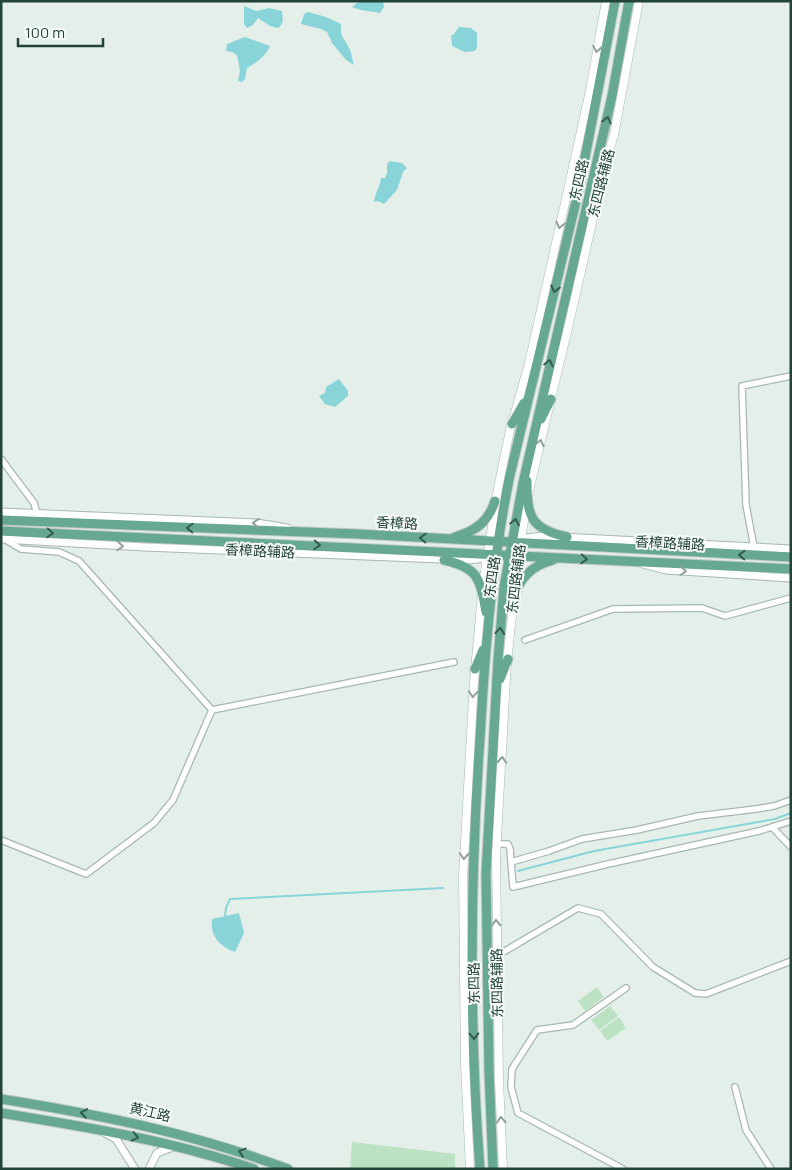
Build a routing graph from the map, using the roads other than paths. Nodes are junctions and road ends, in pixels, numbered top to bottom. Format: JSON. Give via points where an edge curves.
{"nodes":[{"id":1,"x":606,"y":1,"type":"edge"},
{"id":2,"x":615,"y":1,"type":"edge"},
{"id":3,"x":629,"y":1,"type":"edge"},
{"id":4,"x":639,"y":1,"type":"edge"},
{"id":5,"x":791,"y":376,"type":"edge"},
{"id":6,"x":530,"y":392,"type":"junction"},
{"id":7,"x":551,"y":399,"type":"junction"},
{"id":8,"x":512,"y":424,"type":"junction"},
{"id":9,"x":535,"y":431,"type":"junction"},
{"id":10,"x":1,"y":459,"type":"edge"},
{"id":11,"x":527,"y":463,"type":"junction"},
{"id":12,"x":495,"y":501,"type":"junction"},
{"id":13,"x":528,"y":501,"type":"junction"},
{"id":14,"x":1,"y":512,"type":"edge"},
{"id":15,"x":36,"y":514,"type":"junction"},
{"id":16,"x":1,"y":520,"type":"edge"},
{"id":17,"x":304,"y":532,"type":"junction"},
{"id":18,"x":3,"y":536,"type":"edge"},
{"id":19,"x":567,"y":537,"type":"junction"},
{"id":20,"x":446,"y":539,"type":"junction"},
{"id":21,"x":495,"y":541,"type":"junction"},
{"id":22,"x":516,"y":541,"type":"junction"},
{"id":23,"x":754,"y":547,"type":"junction"},
{"id":24,"x":791,"y":549,"type":"edge"},
{"id":25,"x":491,"y":556,"type":"junction"},
{"id":26,"x":512,"y":556,"type":"junction"},
{"id":27,"x":791,"y":557,"type":"edge"},
{"id":28,"x":567,"y":558,"type":"junction"},
{"id":29,"x":444,"y":560,"type":"junction"},
{"id":30,"x":636,"y":562,"type":"junction"},
{"id":31,"x":791,"y":569,"type":"edge"},
{"id":32,"x":791,"y":578,"type":"edge"},
{"id":33,"x":482,"y":593,"type":"junction"},
{"id":34,"x":791,"y":598,"type":"edge"},
{"id":35,"x":514,"y":600,"type":"junction"},
{"id":36,"x":488,"y":625,"type":"junction"},
{"id":37,"x":525,"y":640,"type":"dead end"},
{"id":38,"x":486,"y":641,"type":"junction"},
{"id":39,"x":508,"y":659,"type":"junction"},
{"id":40,"x":454,"y":662,"type":"dead end"},
{"id":41,"x":475,"y":669,"type":"junction"},
{"id":42,"x":497,"y":686,"type":"junction"},
{"id":43,"x":212,"y":710,"type":"junction"},
{"id":44,"x":791,"y":800,"type":"edge"},
{"id":45,"x":791,"y":821,"type":"edge"},
{"id":46,"x":772,"y":827,"type":"junction"},
{"id":47,"x":1,"y":840,"type":"edge"},
{"id":48,"x":497,"y":844,"type":"junction"},
{"id":49,"x":791,"y":847,"type":"edge"},
{"id":50,"x":512,"y":862,"type":"junction"},
{"id":51,"x":505,"y":952,"type":"dead end"},
{"id":52,"x":791,"y":961,"type":"edge"},
{"id":53,"x":626,"y":988,"type":"dead end"},
{"id":54,"x":735,"y":1087,"type":"dead end"},
{"id":55,"x":1,"y":1099,"type":"edge"},
{"id":56,"x":1,"y":1113,"type":"edge"},
{"id":57,"x":95,"y":1129,"type":"junction"},
{"id":58,"x":176,"y":1146,"type":"junction"},
{"id":59,"x":135,"y":1169,"type":"edge"},
{"id":60,"x":149,"y":1169,"type":"edge"},
{"id":61,"x":254,"y":1169,"type":"edge"},
{"id":62,"x":288,"y":1169,"type":"edge"},
{"id":63,"x":470,"y":1169,"type":"edge"},
{"id":64,"x":480,"y":1169,"type":"edge"},
{"id":65,"x":493,"y":1169,"type":"edge"},
{"id":66,"x":503,"y":1169,"type":"edge"},
{"id":67,"x":623,"y":1169,"type":"edge"},
{"id":68,"x":771,"y":1169,"type":"edge"}],
"edges":[{"from":1,"to":8,"type":"main road","one_way":true,"via":[[569,185]]},
{"from":2,"to":6,"type":"main road","name":"东四路","one_way":true,"via":[[579,189]]},
{"from":9,"to":3,"type":"main road","name":"东四路","one_way":true,"via":[[612,96]]},
{"from":4,"to":7,"type":"main road","name":"东四路辅路","via":[[614,135]]},
{"from":5,"to":23,"type":"street","via":[[742,386],[746,505]]},
{"from":6,"to":8,"type":"main road"},
{"from":6,"to":21,"type":"main road","name":"东四路"},
{"from":7,"to":9,"type":"main road"},
{"from":13,"to":7,"type":"main road","name":"东四路辅路","one_way":true},
{"from":8,"to":12,"type":"main road"},
{"from":9,"to":11,"type":"main road","name":"东四路"},
{"from":10,"to":15,"type":"street","via":[[34,503]]},
{"from":11,"to":13,"type":"main road"},
{"from":22,"to":11,"type":"main road","name":"东四路","one_way":true},
{"from":12,"to":20,"type":"main road","via":[[489,516],[480,526]]},
{"from":12,"to":21,"type":"main road"},
{"from":13,"to":19,"type":"main road","via":[[536,524]]},
{"from":13,"to":22,"type":"main road","name":"东四路辅路"},
{"from":14,"to":15,"type":"street"},
{"from":17,"to":15,"type":"street","one_way":true,"via":[[257,523]]},
{"from":17,"to":16,"type":"main road","name":"香樟路","one_way":true},
{"from":20,"to":17,"type":"main road","name":"香樟路","one_way":true},
{"from":18,"to":25,"type":"main road","name":"香樟路","one_way":true},
{"from":18,"to":29,"type":"street","name":"香樟路辅路","one_way":true,"via":[[145,547]]},
{"from":18,"to":43,"type":"street","via":[[21,549],[59,552],[79,561]]},
{"from":19,"to":22,"type":"street","name":"香樟路辅路","via":[[543,536]]},
{"from":19,"to":23,"type":"street","name":"香樟路辅路"},
{"from":20,"to":21,"type":"main road","name":"香樟路"},
{"from":21,"to":22,"type":"main road","name":"香樟路"},
{"from":21,"to":25,"type":"main road","name":"东四路"},
{"from":22,"to":26,"type":"main road","name":"东四路"},
{"from":27,"to":22,"type":"main road","name":"香樟路","one_way":true},
{"from":23,"to":24,"type":"street","name":"香樟路辅路"},
{"from":25,"to":26,"type":"main road","name":"香樟路"},
{"from":25,"to":29,"type":"street","name":"香樟路辅路"},
{"from":25,"to":33,"type":"main road"},
{"from":25,"to":36,"type":"main road","name":"东四路"},
{"from":26,"to":28,"type":"main road","name":"香樟路"},
{"from":26,"to":35,"type":"main road","name":"东四路辅路"},
{"from":42,"to":26,"type":"main road","name":"东四路","one_way":true,"via":[[499,633]]},
{"from":28,"to":30,"type":"main road","name":"香樟路","one_way":true},
{"from":28,"to":35,"type":"main road","via":[[534,567],[520,582]]},
{"from":29,"to":33,"type":"main road","via":[[471,570],[480,582]]},
{"from":30,"to":31,"type":"main road","name":"香樟路"},
{"from":30,"to":32,"type":"street","name":"香樟路","one_way":true,"via":[[666,570]]},
{"from":33,"to":36,"type":"main road"},
{"from":33,"to":41,"type":"main road"},
{"from":34,"to":37,"type":"street","via":[[725,616],[702,608],[613,608]]},
{"from":35,"to":39,"type":"main road","name":"东四路辅路"},
{"from":36,"to":38,"type":"main road","name":"东四路"},
{"from":38,"to":41,"type":"main road"},
{"from":38,"to":64,"type":"main road","name":"东四路","one_way":true,"via":[[472,889]]},
{"from":39,"to":42,"type":"main road"},
{"from":48,"to":39,"type":"main road","name":"东四路辅路","one_way":true},
{"from":40,"to":43,"type":"street"},
{"from":41,"to":63,"type":"main road","one_way":true,"via":[[462,877]]},
{"from":42,"to":65,"type":"main road","name":"东四路","via":[[486,913]]},
{"from":43,"to":47,"type":"street","via":[[172,800],[154,823],[86,874]]},
{"from":44,"to":50,"type":"street","via":[[756,810],[698,816],[582,839]]},
{"from":45,"to":46,"type":"street"},
{"from":46,"to":49,"type":"street"},
{"from":46,"to":50,"type":"street","via":[[513,887]]},
{"from":48,"to":50,"type":"street","via":[[508,844]]},
{"from":66,"to":48,"type":"main road","name":"东四路辅路","one_way":true,"via":[[498,1072]]},
{"from":51,"to":52,"type":"street","via":[[578,908],[601,914],[653,967],[695,994],[706,994]]},
{"from":53,"to":67,"type":"street","via":[[573,1025],[536,1030],[512,1069],[511,1087],[518,1113]]},
{"from":54,"to":68,"type":"street","via":[[746,1130]]},
{"from":62,"to":55,"type":"main road","name":"黄江路","one_way":true,"via":[[172,1132],[113,1118]]},
{"from":56,"to":57,"type":"main road","name":"黄江路"},
{"from":57,"to":58,"type":"main road","name":"黄江路","one_way":true},
{"from":57,"to":59,"type":"street","via":[[116,1139]]},
{"from":58,"to":60,"type":"street","via":[[157,1153]]},
{"from":58,"to":61,"type":"main road","name":"黄江路"}]}
